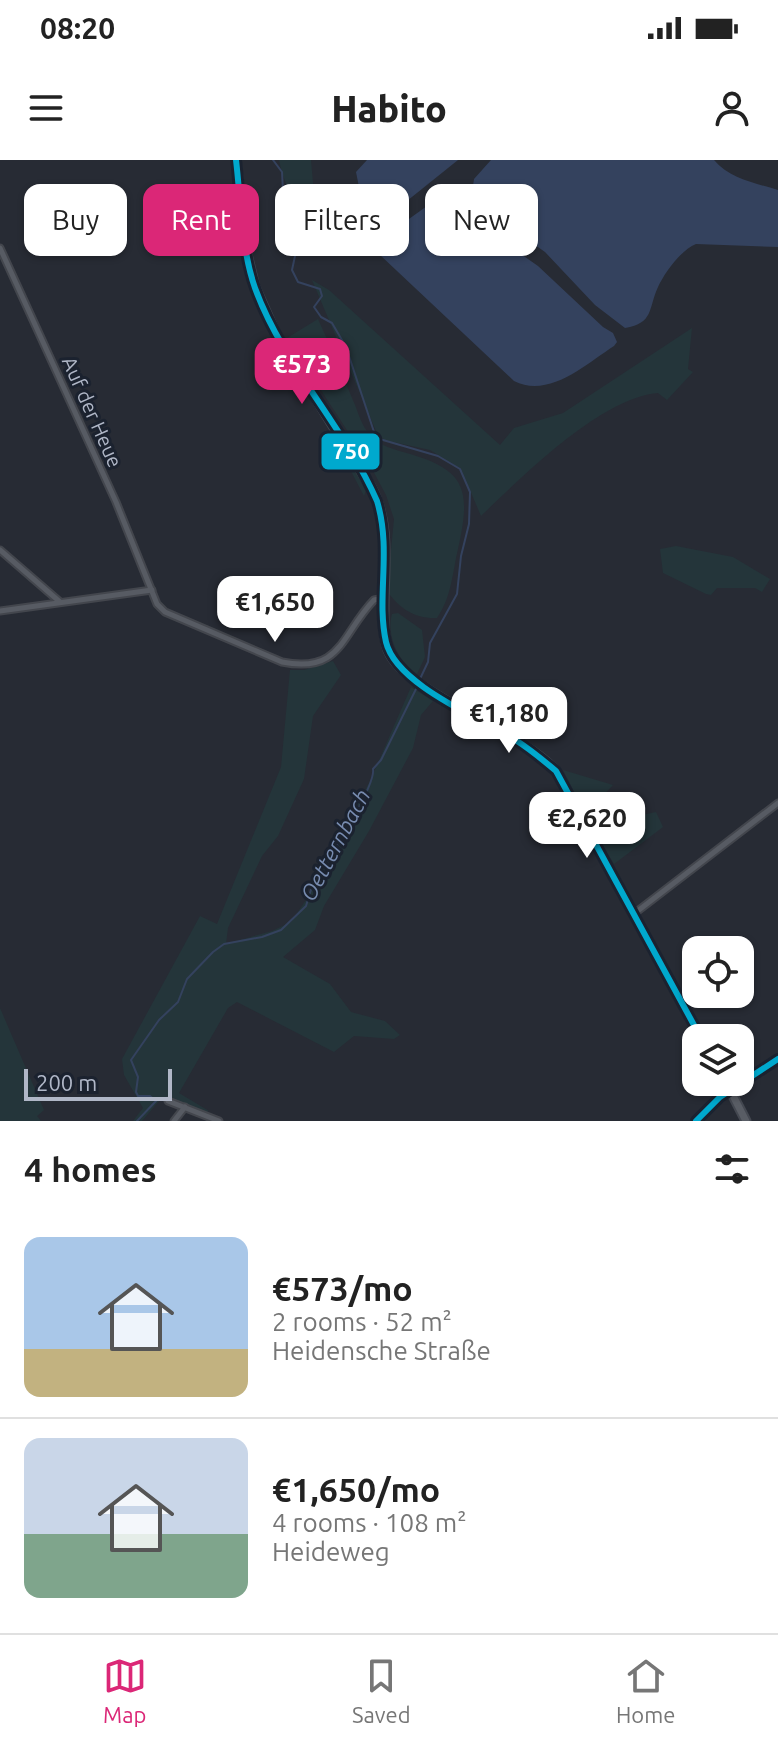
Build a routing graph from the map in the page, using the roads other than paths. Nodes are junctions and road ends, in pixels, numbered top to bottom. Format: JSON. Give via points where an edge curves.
{"nodes":[{"id":1,"x":236,"y":160,"type":"edge"},
{"id":2,"x":0,"y":248,"type":"edge"},
{"id":3,"x":0,"y":550,"type":"edge"},
{"id":4,"x":152,"y":590,"type":"junction"},
{"id":5,"x":384,"y":598,"type":"junction"},
{"id":6,"x":60,"y":602,"type":"junction"},
{"id":7,"x":0,"y":611,"type":"edge"},
{"id":8,"x":778,"y":803,"type":"edge"},
{"id":9,"x":635,"y":913,"type":"junction"},
{"id":10,"x":694,"y":1024,"type":"edge"},
{"id":11,"x":778,"y":1059,"type":"edge"},
{"id":12,"x":754,"y":1075,"type":"edge"},
{"id":13,"x":722,"y":1096,"type":"edge"},
{"id":14,"x":733,"y":1096,"type":"edge"},
{"id":15,"x":168,"y":1101,"type":"dead end"},
{"id":16,"x":185,"y":1107,"type":"junction"},
{"id":17,"x":174,"y":1121,"type":"edge"},
{"id":18,"x":219,"y":1121,"type":"edge"},
{"id":19,"x":696,"y":1121,"type":"edge"},
{"id":20,"x":746,"y":1121,"type":"edge"}],
"edges":[{"from":1,"to":5,"type":"main road","via":[[246,250],[262,305],[380,507]]},
{"from":2,"to":4,"type":"street","name":"Auf der Heue"},
{"from":3,"to":6,"type":"street"},
{"from":4,"to":5,"type":"street","via":[[165,612],[298,666],[325,659],[341,646],[369,605]]},
{"from":4,"to":6,"type":"street"},
{"from":5,"to":9,"type":"main road","via":[[384,638],[401,670],[549,764]]},
{"from":6,"to":7,"type":"street"},
{"from":8,"to":9,"type":"street"},
{"from":9,"to":10,"type":"main road"},
{"from":11,"to":12,"type":"street"},
{"from":13,"to":19,"type":"street"},
{"from":14,"to":20,"type":"main road"},
{"from":15,"to":16,"type":"street"},
{"from":16,"to":17,"type":"street"},
{"from":16,"to":18,"type":"street"}]}
